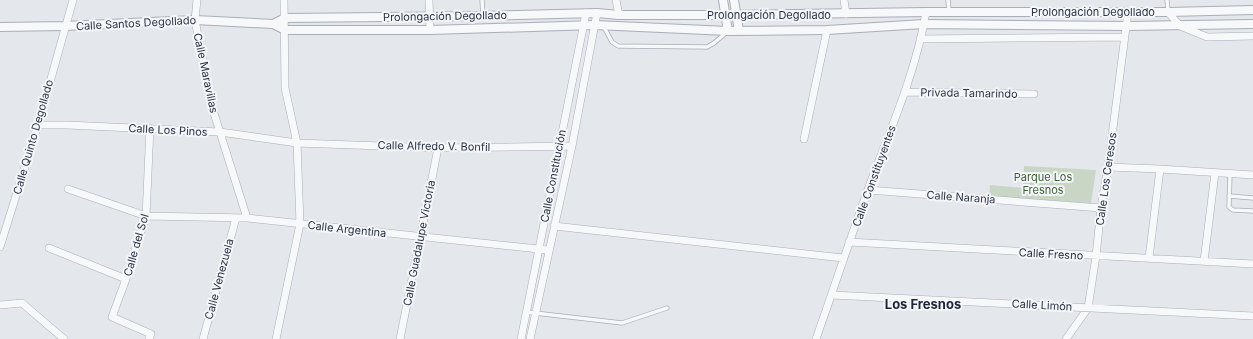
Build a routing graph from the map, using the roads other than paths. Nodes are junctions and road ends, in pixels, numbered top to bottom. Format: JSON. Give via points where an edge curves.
{"nodes":[{"id":1,"x":72,"y":0,"type":"edge"},
{"id":2,"x":197,"y":0,"type":"edge"},
{"id":3,"x":284,"y":0,"type":"edge"},
{"id":4,"x":429,"y":0,"type":"edge"},
{"id":5,"x":482,"y":0,"type":"edge"},
{"id":6,"x":616,"y":0,"type":"edge"},
{"id":7,"x":723,"y":0,"type":"edge"},
{"id":8,"x":734,"y":0,"type":"edge"},
{"id":9,"x":844,"y":0,"type":"edge"},
{"id":10,"x":948,"y":0,"type":"edge"},
{"id":11,"x":1167,"y":0,"type":"edge"},
{"id":12,"x":1253,"y":10,"type":"edge"},
{"id":13,"x":926,"y":12,"type":"junction"},
{"id":14,"x":949,"y":12,"type":"junction"},
{"id":15,"x":1128,"y":12,"type":"junction"},
{"id":16,"x":1168,"y":12,"type":"junction"},
{"id":17,"x":586,"y":13,"type":"junction"},
{"id":18,"x":597,"y":13,"type":"junction"},
{"id":19,"x":619,"y":14,"type":"junction"},
{"id":20,"x":736,"y":14,"type":"junction"},
{"id":21,"x":846,"y":14,"type":"junction"},
{"id":22,"x":726,"y":15,"type":"junction"},
{"id":23,"x":430,"y":16,"type":"junction"},
{"id":24,"x":482,"y":16,"type":"junction"},
{"id":25,"x":285,"y":18,"type":"junction"},
{"id":26,"x":195,"y":20,"type":"junction"},
{"id":27,"x":273,"y":24,"type":"junction"},
{"id":28,"x":924,"y":24,"type":"junction"},
{"id":29,"x":1253,"y":24,"type":"edge"},
{"id":30,"x":595,"y":25,"type":"junction"},
{"id":31,"x":65,"y":26,"type":"junction"},
{"id":32,"x":584,"y":26,"type":"junction"},
{"id":33,"x":604,"y":26,"type":"junction"},
{"id":34,"x":1127,"y":26,"type":"junction"},
{"id":35,"x":1180,"y":26,"type":"junction"},
{"id":36,"x":0,"y":27,"type":"edge"},
{"id":37,"x":285,"y":30,"type":"junction"},
{"id":38,"x":430,"y":30,"type":"junction"},
{"id":39,"x":827,"y":30,"type":"junction"},
{"id":40,"x":728,"y":31,"type":"junction"},
{"id":41,"x":739,"y":31,"type":"junction"},
{"id":42,"x":1253,"y":36,"type":"edge"},
{"id":43,"x":1125,"y":37,"type":"junction"},
{"id":44,"x":920,"y":39,"type":"junction"},
{"id":45,"x":905,"y":92,"type":"junction"},
{"id":46,"x":1034,"y":94,"type":"dead end"},
{"id":47,"x":38,"y":125,"type":"junction"},
{"id":48,"x":150,"y":128,"type":"junction"},
{"id":49,"x":220,"y":132,"type":"junction"},
{"id":50,"x":804,"y":139,"type":"dead end"},
{"id":51,"x":297,"y":143,"type":"junction"},
{"id":52,"x":559,"y":146,"type":"junction"},
{"id":53,"x":572,"y":146,"type":"junction"},
{"id":54,"x":438,"y":148,"type":"junction"},
{"id":55,"x":1108,"y":167,"type":"junction"},
{"id":56,"x":1160,"y":169,"type":"junction"},
{"id":57,"x":1215,"y":174,"type":"junction"},
{"id":58,"x":1230,"y":174,"type":"junction"},
{"id":59,"x":1253,"y":176,"type":"edge"},
{"id":60,"x":68,"y":190,"type":"dead end"},
{"id":61,"x":868,"y":190,"type":"junction"},
{"id":62,"x":1229,"y":196,"type":"junction"},
{"id":63,"x":1253,"y":198,"type":"edge"},
{"id":64,"x":1101,"y":208,"type":"junction"},
{"id":65,"x":1253,"y":211,"type":"edge"},
{"id":66,"x":146,"y":216,"type":"junction"},
{"id":67,"x":236,"y":218,"type":"junction"},
{"id":68,"x":247,"y":218,"type":"junction"},
{"id":69,"x":300,"y":224,"type":"junction"},
{"id":70,"x":554,"y":226,"type":"junction"},
{"id":71,"x":420,"y":236,"type":"junction"},
{"id":72,"x":849,"y":242,"type":"junction"},
{"id":73,"x":0,"y":247,"type":"edge"},
{"id":74,"x":49,"y":248,"type":"dead end"},
{"id":75,"x":539,"y":248,"type":"junction"},
{"id":76,"x":548,"y":250,"type":"junction"},
{"id":77,"x":1096,"y":256,"type":"junction"},
{"id":78,"x":843,"y":258,"type":"junction"},
{"id":79,"x":1149,"y":258,"type":"junction"},
{"id":80,"x":1204,"y":261,"type":"junction"},
{"id":81,"x":1253,"y":264,"type":"edge"},
{"id":82,"x":126,"y":279,"type":"junction"},
{"id":83,"x":832,"y":295,"type":"junction"},
{"id":84,"x":0,"y":305,"type":"edge"},
{"id":85,"x":667,"y":308,"type":"dead end"},
{"id":86,"x":1088,"y":308,"type":"junction"},
{"id":87,"x":526,"y":312,"type":"junction"},
{"id":88,"x":535,"y":313,"type":"junction"},
{"id":89,"x":1253,"y":316,"type":"edge"},
{"id":90,"x":150,"y":336,"type":"edge"},
{"id":91,"x":64,"y":339,"type":"edge"},
{"id":92,"x":203,"y":339,"type":"edge"},
{"id":93,"x":276,"y":339,"type":"edge"},
{"id":94,"x":400,"y":339,"type":"edge"},
{"id":95,"x":521,"y":339,"type":"edge"},
{"id":96,"x":530,"y":339,"type":"edge"},
{"id":97,"x":816,"y":339,"type":"edge"},
{"id":98,"x":1066,"y":339,"type":"edge"}],
"edges":[{"from":1,"to":31,"type":"street","name":"Calle Quinto Degollado"},
{"from":2,"to":26,"type":"street","name":"Calle Maravillas"},
{"from":3,"to":25,"type":"street"},
{"from":4,"to":23,"type":"street"},
{"from":5,"to":24,"type":"lane"},
{"from":6,"to":19,"type":"street"},
{"from":7,"to":22,"type":"street"},
{"from":8,"to":20,"type":"street"},
{"from":9,"to":21,"type":"street"},
{"from":10,"to":14,"type":"lane"},
{"from":11,"to":16,"type":"lane"},
{"from":12,"to":16,"type":"street","name":"Prolongación Degollado"},
{"from":13,"to":14,"type":"street","name":"Prolongación Degollado"},
{"from":13,"to":21,"type":"street","name":"Prolongación Degollado"},
{"from":13,"to":28,"type":"street","name":"Calle Constituyentes"},
{"from":14,"to":15,"type":"street","name":"Prolongación Degollado"},
{"from":15,"to":16,"type":"street","name":"Prolongación Degollado"},
{"from":15,"to":34,"type":"street","name":"Calle Los Ceresos"},
{"from":16,"to":35,"type":"street"},
{"from":17,"to":18,"type":"street","name":"Prolongación Degollado"},
{"from":17,"to":24,"type":"street","name":"Prolongación Degollado"},
{"from":17,"to":32,"type":"street","name":"Calle Constitución"},
{"from":18,"to":19,"type":"street","name":"Prolongación Degollado"},
{"from":18,"to":30,"type":"street","name":"Calle Constitución"},
{"from":19,"to":22,"type":"street","name":"Prolongación Degollado"},
{"from":20,"to":21,"type":"street","name":"Prolongación Degollado"},
{"from":20,"to":22,"type":"street","name":"Prolongación Degollado"},
{"from":20,"to":41,"type":"street"},
{"from":22,"to":40,"type":"street"},
{"from":23,"to":24,"type":"street","name":"Prolongación Degollado"},
{"from":23,"to":25,"type":"street","name":"Prolongación Degollado"},
{"from":23,"to":38,"type":"street"},
{"from":25,"to":27,"type":"street","name":"Calle Santos Degollado"},
{"from":25,"to":37,"type":"street"},
{"from":26,"to":27,"type":"street","name":"Calle Santos Degollado"},
{"from":26,"to":31,"type":"street","name":"Calle Santos Degollado"},
{"from":26,"to":49,"type":"street","name":"Calle Maravillas","via":[[212,107]]},
{"from":27,"to":37,"type":"street","name":"Calle Santos Degollado"},
{"from":28,"to":34,"type":"street","name":"Prolongación Degollado"},
{"from":28,"to":39,"type":"street","name":"Prolongación Degollado"},
{"from":28,"to":44,"type":"street","name":"Calle Constituyentes"},
{"from":29,"to":35,"type":"street","name":"Prolongación Degollado"},
{"from":30,"to":32,"type":"street","name":"Prolongación Degollado"},
{"from":30,"to":33,"type":"street","name":"Prolongación Degollado"},
{"from":30,"to":53,"type":"street","name":"Calle Constitución"},
{"from":31,"to":36,"type":"street","name":"Calle Santos Degollado"},
{"from":31,"to":47,"type":"street","name":"Calle Quinto Degollado"},
{"from":32,"to":38,"type":"street","name":"Prolongación Degollado"},
{"from":32,"to":52,"type":"street","name":"Calle Constitución"},
{"from":33,"to":40,"type":"street","name":"Prolongación Degollado"},
{"from":33,"to":40,"type":"lane","via":[[612,42],[618,46],[707,46]]},
{"from":34,"to":35,"type":"street","name":"Prolongación Degollado"},
{"from":34,"to":43,"type":"street","name":"Calle Los Ceresos"},
{"from":35,"to":42,"type":"street","via":[[1207,37]]},
{"from":37,"to":38,"type":"street","name":"Prolongación Degollado"},
{"from":37,"to":51,"type":"street","via":[[285,88]]},
{"from":39,"to":41,"type":"street","name":"Prolongación Degollado"},
{"from":39,"to":50,"type":"street"},
{"from":40,"to":41,"type":"street","name":"Prolongación Degollado"},
{"from":43,"to":44,"type":"street"},
{"from":43,"to":55,"type":"street","name":"Calle Los Ceresos"},
{"from":44,"to":45,"type":"street","name":"Calle Constituyentes"},
{"from":45,"to":46,"type":"street","name":"Privada Tamarindo"},
{"from":45,"to":61,"type":"street","name":"Calle Constituyentes"},
{"from":47,"to":48,"type":"street","name":"Calle Los Pinos"},
{"from":47,"to":73,"type":"street","name":"Calle Quinto Degollado"},
{"from":48,"to":49,"type":"street","name":"Calle Los Pinos"},
{"from":48,"to":66,"type":"street","name":"Calle del Sol"},
{"from":49,"to":51,"type":"street","name":"Calle Los Pinos"},
{"from":49,"to":68,"type":"street","name":"Calle Maravillas"},
{"from":51,"to":54,"type":"street","name":"Calle Alfredo V. Bonfil"},
{"from":51,"to":69,"type":"street"},
{"from":52,"to":53,"type":"street","name":"Calle Alfredo V. Bonfil"},
{"from":52,"to":54,"type":"street","name":"Calle Alfredo V. Bonfil"},
{"from":52,"to":75,"type":"street","name":"Calle Constitución"},
{"from":53,"to":70,"type":"street","name":"Calle Constitución"},
{"from":54,"to":71,"type":"street","name":"Calle Guadalupe Victoria"},
{"from":55,"to":56,"type":"street"},
{"from":55,"to":64,"type":"street","name":"Calle Los Ceresos"},
{"from":56,"to":57,"type":"street"},
{"from":56,"to":79,"type":"street"},
{"from":57,"to":58,"type":"street"},
{"from":57,"to":80,"type":"street"},
{"from":58,"to":59,"type":"street"},
{"from":58,"to":62,"type":"lane"},
{"from":60,"to":66,"type":"street","name":"Calle Argentina"},
{"from":61,"to":64,"type":"street","name":"Calle Naranja"},
{"from":61,"to":72,"type":"street","name":"Calle Constituyentes"},
{"from":62,"to":63,"type":"lane"},
{"from":62,"to":65,"type":"lane","via":[[1229,207],[1233,210]]},
{"from":64,"to":77,"type":"street","name":"Calle Los Ceresos"},
{"from":66,"to":67,"type":"street","name":"Calle Argentina"},
{"from":66,"to":82,"type":"street","name":"Calle del Sol"},
{"from":67,"to":68,"type":"street","name":"Calle Argentina"},
{"from":67,"to":92,"type":"street","name":"Calle Venezuela"},
{"from":68,"to":69,"type":"street","name":"Calle Argentina"},
{"from":69,"to":71,"type":"street","name":"Calle Argentina"},
{"from":69,"to":93,"type":"street"},
{"from":70,"to":76,"type":"street","name":"Calle Constitución"},
{"from":70,"to":78,"type":"street","name":"Calle Constitución"},
{"from":71,"to":75,"type":"street","name":"Calle Argentina"},
{"from":71,"to":94,"type":"street","name":"Calle Guadalupe Victoria"},
{"from":72,"to":77,"type":"street","name":"Calle Fresno"},
{"from":72,"to":78,"type":"street","name":"Calle Constituyentes"},
{"from":74,"to":82,"type":"street"},
{"from":75,"to":76,"type":"street","name":"Calle Argentina"},
{"from":75,"to":87,"type":"street","name":"Calle Constitución"},
{"from":76,"to":88,"type":"street","name":"Calle Constitución"},
{"from":77,"to":79,"type":"street","name":"Calle Fresno"},
{"from":77,"to":86,"type":"street","name":"Calle Los Ceresos"},
{"from":78,"to":83,"type":"street","name":"Calle Constituyentes"},
{"from":79,"to":80,"type":"street","name":"Calle Fresno"},
{"from":80,"to":81,"type":"street","name":"Calle Fresno"},
{"from":82,"to":90,"type":"street","name":"Calle del Sol","via":[[112,317]]},
{"from":83,"to":86,"type":"street","name":"Calle Limón"},
{"from":83,"to":97,"type":"street","name":"Calle Constituyentes"},
{"from":84,"to":91,"type":"street","via":[[22,303]]},
{"from":85,"to":88,"type":"lane","via":[[622,323]]},
{"from":86,"to":89,"type":"street","name":"Calle Limón"},
{"from":86,"to":98,"type":"street","name":"Calle Los Ceresos"},
{"from":87,"to":88,"type":"lane"},
{"from":87,"to":95,"type":"street","name":"Calle Constitución"},
{"from":88,"to":96,"type":"street","name":"Calle Constitución"}]}
